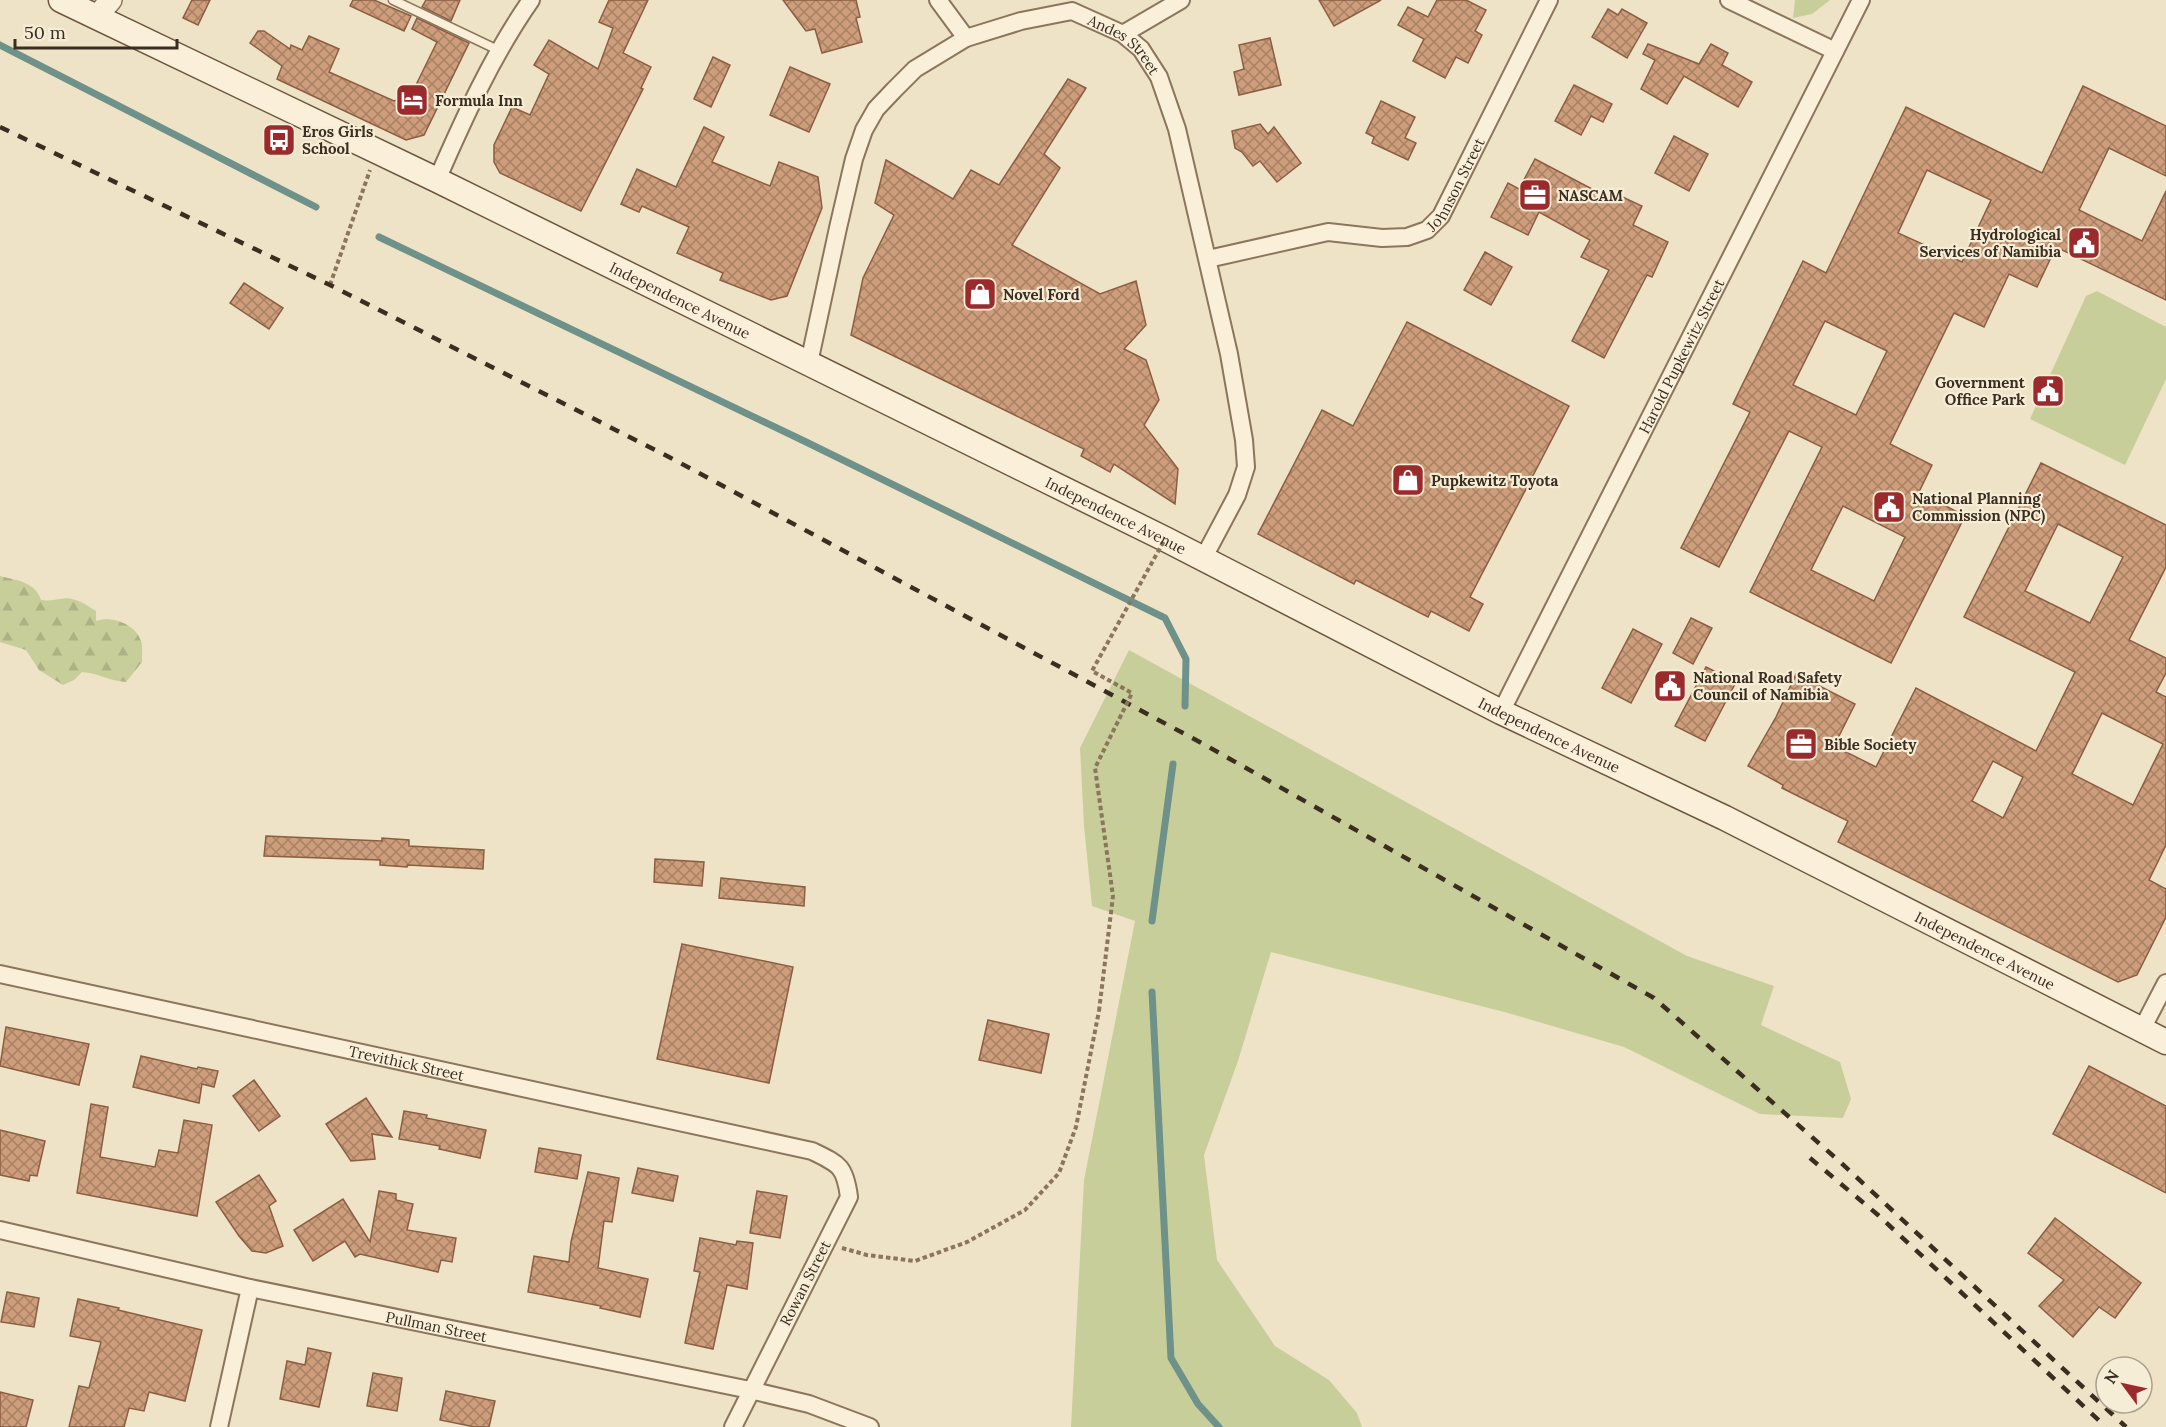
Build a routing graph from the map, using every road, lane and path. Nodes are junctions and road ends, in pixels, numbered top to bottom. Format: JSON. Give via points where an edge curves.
{"nodes":[{"id":1,"x":61,"y":0,"type":"edge"},
{"id":2,"x":393,"y":0,"type":"edge"},
{"id":3,"x":531,"y":0,"type":"edge"},
{"id":4,"x":938,"y":0,"type":"edge"},
{"id":5,"x":1182,"y":0,"type":"edge"},
{"id":6,"x":1549,"y":0,"type":"edge"},
{"id":7,"x":1729,"y":0,"type":"edge"},
{"id":8,"x":1861,"y":0,"type":"edge"},
{"id":9,"x":1074,"y":6,"type":"edge"},
{"id":10,"x":103,"y":9,"type":"edge"},
{"id":11,"x":1123,"y":34,"type":"junction"},
{"id":12,"x":966,"y":38,"type":"junction"},
{"id":13,"x":498,"y":50,"type":"junction"},
{"id":14,"x":1835,"y":51,"type":"junction"},
{"id":15,"x":376,"y":152,"type":"junction"},
{"id":16,"x":437,"y":180,"type":"junction"},
{"id":17,"x":1208,"y":259,"type":"junction"},
{"id":18,"x":330,"y":285,"type":"dead end"},
{"id":19,"x":809,"y":363,"type":"junction"},
{"id":20,"x":1165,"y":539,"type":"junction"},
{"id":21,"x":1203,"y":559,"type":"junction"},
{"id":22,"x":1501,"y":712,"type":"junction"},
{"id":23,"x":0,"y":974,"type":"edge"},
{"id":24,"x":2166,"y":983,"type":"edge"},
{"id":25,"x":2142,"y":1029,"type":"junction"},
{"id":26,"x":2166,"y":1042,"type":"edge"},
{"id":27,"x":812,"y":1151,"type":"joint"},
{"id":28,"x":0,"y":1230,"type":"edge"},
{"id":29,"x":825,"y":1243,"type":"junction"},
{"id":30,"x":250,"y":1288,"type":"junction"},
{"id":31,"x":750,"y":1390,"type":"junction"},
{"id":32,"x":219,"y":1427,"type":"edge"},
{"id":33,"x":733,"y":1427,"type":"edge"},
{"id":34,"x":870,"y":1427,"type":"edge"}],
"edges":[{"from":1,"to":10,"type":"main road","name":"Independence Avenue"},
{"from":2,"to":13,"type":"lane"},
{"from":3,"to":13,"type":"street"},
{"from":4,"to":12,"type":"street"},
{"from":5,"to":11,"type":"street"},
{"from":6,"to":17,"type":"street","name":"Johnson Street","via":[[1441,216],[1427,230],[1407,237],[1382,238],[1329,232]]},
{"from":7,"to":14,"type":"street"},
{"from":8,"to":14,"type":"street","name":"Harold Pupkewitz Street"},
{"from":9,"to":11,"type":"street","name":"Andes Street"},
{"from":9,"to":12,"type":"street","name":"Andes Street"},
{"from":10,"to":15,"type":"main road","name":"Independence Avenue"},
{"from":11,"to":17,"type":"street","name":"Andes Street","via":[[1142,49],[1159,77],[1177,129]]},
{"from":12,"to":19,"type":"street","name":"Andes Street","via":[[915,69],[876,109],[864,130],[840,216]]},
{"from":13,"to":16,"type":"street"},
{"from":14,"to":22,"type":"street","name":"Harold Pupkewitz Street"},
{"from":15,"to":16,"type":"main road","name":"Independence Avenue"},
{"from":15,"to":18,"type":"path"},
{"from":16,"to":19,"type":"main road","name":"Independence Avenue"},
{"from":17,"to":21,"type":"street","name":"Andes Street","via":[[1229,354],[1245,467],[1237,495]]},
{"from":19,"to":20,"type":"main road","name":"Independence Avenue"},
{"from":20,"to":21,"type":"main road","name":"Independence Avenue"},
{"from":20,"to":29,"type":"path","bridge":true,"via":[[1092,671],[1132,693],[1095,768],[1113,896],[1099,1011],[1076,1126],[1059,1173],[1024,1210],[967,1242],[915,1261],[867,1255]]},
{"from":21,"to":22,"type":"main road","name":"Independence Avenue"},
{"from":22,"to":25,"type":"main road","name":"Independence Avenue","via":[[1725,819]]},
{"from":23,"to":27,"type":"street","name":"Trevithick Street"},
{"from":24,"to":25,"type":"street"},
{"from":25,"to":26,"type":"main road","name":"Independence Avenue"},
{"from":27,"to":29,"type":"street","name":"Rowan Street","via":[[834,1162],[846,1176],[849,1197]]},
{"from":28,"to":30,"type":"street","name":"Pullman Street"},
{"from":29,"to":31,"type":"street","name":"Rowan Street"},
{"from":30,"to":31,"type":"street","name":"Pullman Street"},
{"from":30,"to":32,"type":"street"},
{"from":31,"to":33,"type":"street","name":"Rowan Street"},
{"from":31,"to":34,"type":"street","name":"Pullman Street","via":[[809,1404]]}]}
